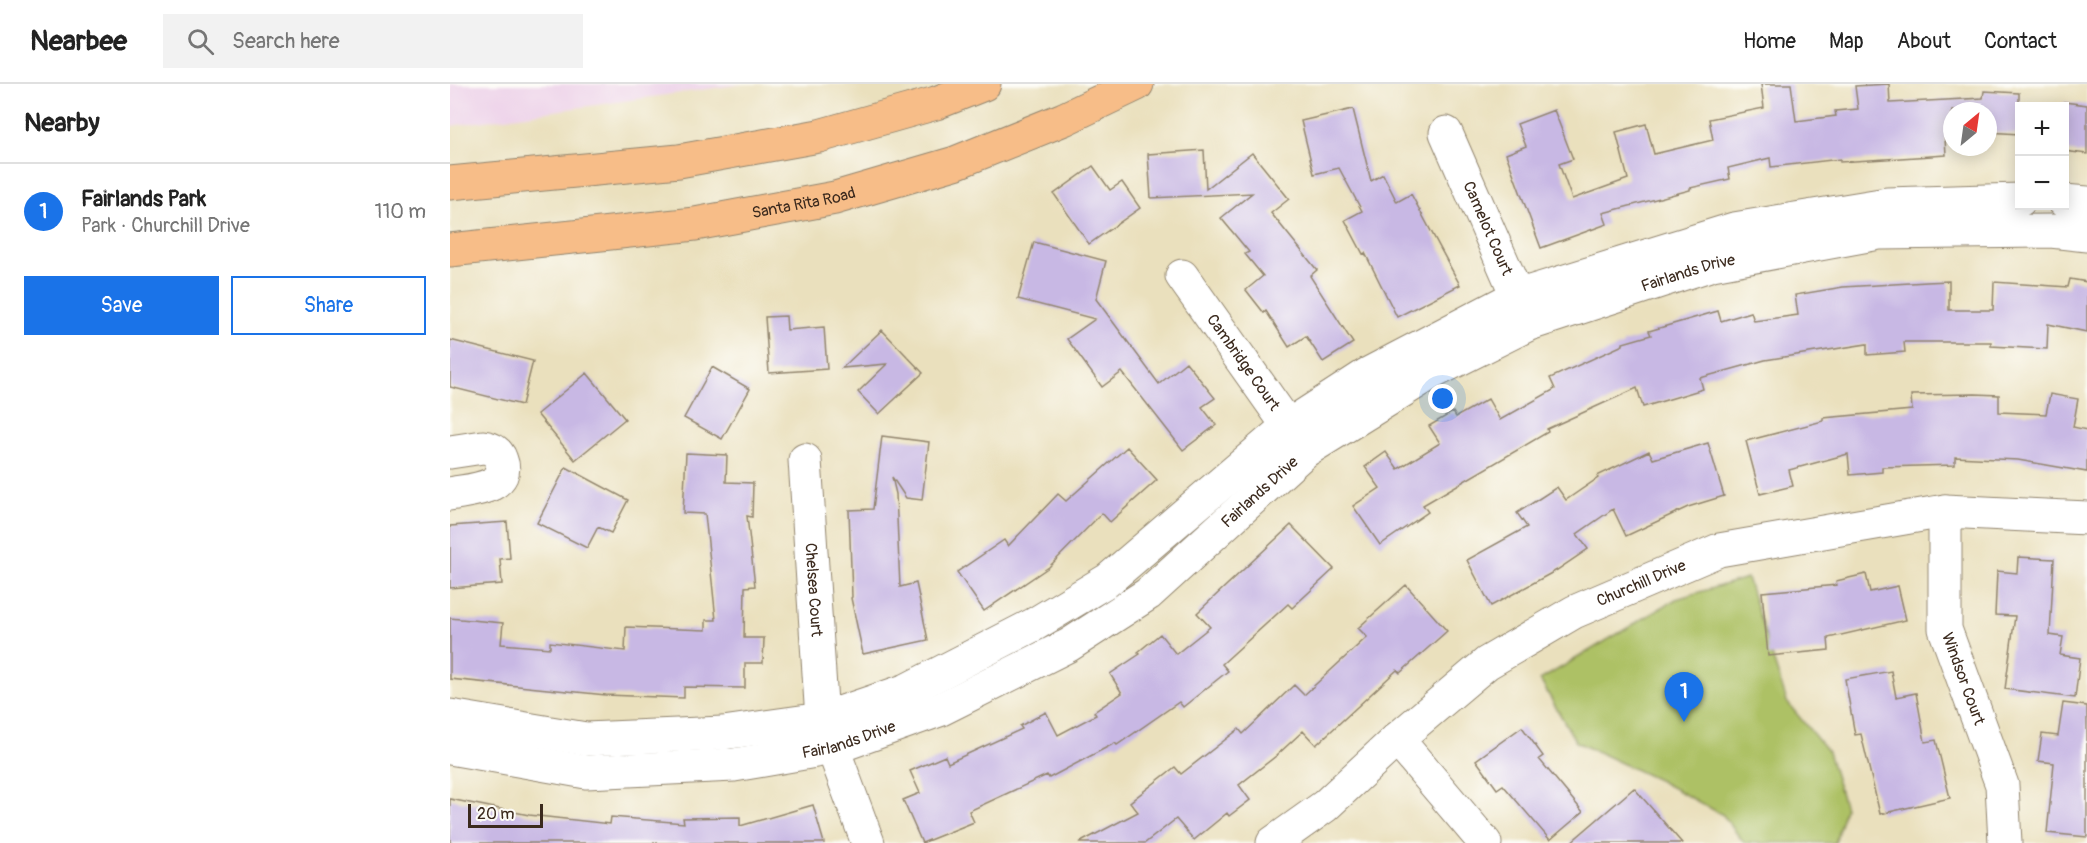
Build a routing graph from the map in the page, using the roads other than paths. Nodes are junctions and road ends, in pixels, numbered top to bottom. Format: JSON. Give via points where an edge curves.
{"nodes":[{"id":1,"x":984,"y":84,"type":"edge"},
{"id":2,"x":1137,"y":84,"type":"edge"},
{"id":3,"x":1446,"y":133,"type":"dead end"},
{"id":4,"x":450,"y":183,"type":"edge"},
{"id":5,"x":2015,"y":200,"type":"edge"},
{"id":6,"x":2069,"y":201,"type":"edge"},
{"id":7,"x":2087,"y":203,"type":"edge"},
{"id":8,"x":2087,"y":235,"type":"edge"},
{"id":9,"x":450,"y":250,"type":"edge"},
{"id":10,"x":1182,"y":276,"type":"dead end"},
{"id":11,"x":1523,"y":310,"type":"junction"},
{"id":12,"x":1297,"y":439,"type":"junction"},
{"id":13,"x":450,"y":453,"type":"edge"},
{"id":14,"x":805,"y":460,"type":"dead end"},
{"id":15,"x":450,"y":494,"type":"edge"},
{"id":16,"x":1945,"y":512,"type":"junction"},
{"id":17,"x":2087,"y":518,"type":"edge"},
{"id":18,"x":450,"y":716,"type":"edge"},
{"id":19,"x":828,"y":734,"type":"junction"},
{"id":20,"x":1397,"y":739,"type":"junction"},
{"id":21,"x":450,"y":748,"type":"edge"},
{"id":22,"x":868,"y":843,"type":"edge"},
{"id":23,"x":1273,"y":843,"type":"edge"},
{"id":24,"x":1485,"y":843,"type":"edge"},
{"id":25,"x":2005,"y":843,"type":"edge"}],
"edges":[{"from":1,"to":4,"type":"main road","via":[[819,136],[679,161]]},
{"from":2,"to":9,"type":"main road","name":"Santa Rita Road","via":[[1064,119],[955,163],[835,198],[695,224]]},
{"from":3,"to":11,"type":"street","name":"Camelot Court"},
{"from":5,"to":11,"type":"street","name":"Fairlands Drive","via":[[1887,204],[1734,229]]},
{"from":6,"to":7,"type":"street"},
{"from":8,"to":11,"type":"street","name":"Fairlands Drive","via":[[2051,231],[1879,233],[1712,264]]},
{"from":10,"to":12,"type":"street","name":"Cambridge Court"},
{"from":11,"to":12,"type":"street","name":"Fairlands Drive","via":[[1431,373]]},
{"from":12,"to":19,"type":"street","name":"Fairlands Drive","via":[[1148,594],[1069,645],[939,710]]},
{"from":13,"to":15,"type":"street","via":[[488,448],[501,458],[503,469],[491,486]]},
{"from":14,"to":19,"type":"street","name":"Chelsea Court"},
{"from":16,"to":17,"type":"street","name":"Churchill Drive"},
{"from":16,"to":20,"type":"street","name":"Churchill Drive","via":[[1719,550],[1574,612],[1486,663]]},
{"from":16,"to":25,"type":"street","name":"Windsor Court","via":[[1945,629],[2002,785]]},
{"from":18,"to":19,"type":"street","name":"Fairlands Drive","via":[[586,739],[723,733]]},
{"from":19,"to":21,"type":"street","name":"Fairlands Drive","via":[[734,765],[586,772]]},
{"from":19,"to":22,"type":"street","name":"Chelsea Court"},
{"from":20,"to":23,"type":"street","name":"Churchill Drive","via":[[1325,806]]},
{"from":20,"to":24,"type":"street"}]}
